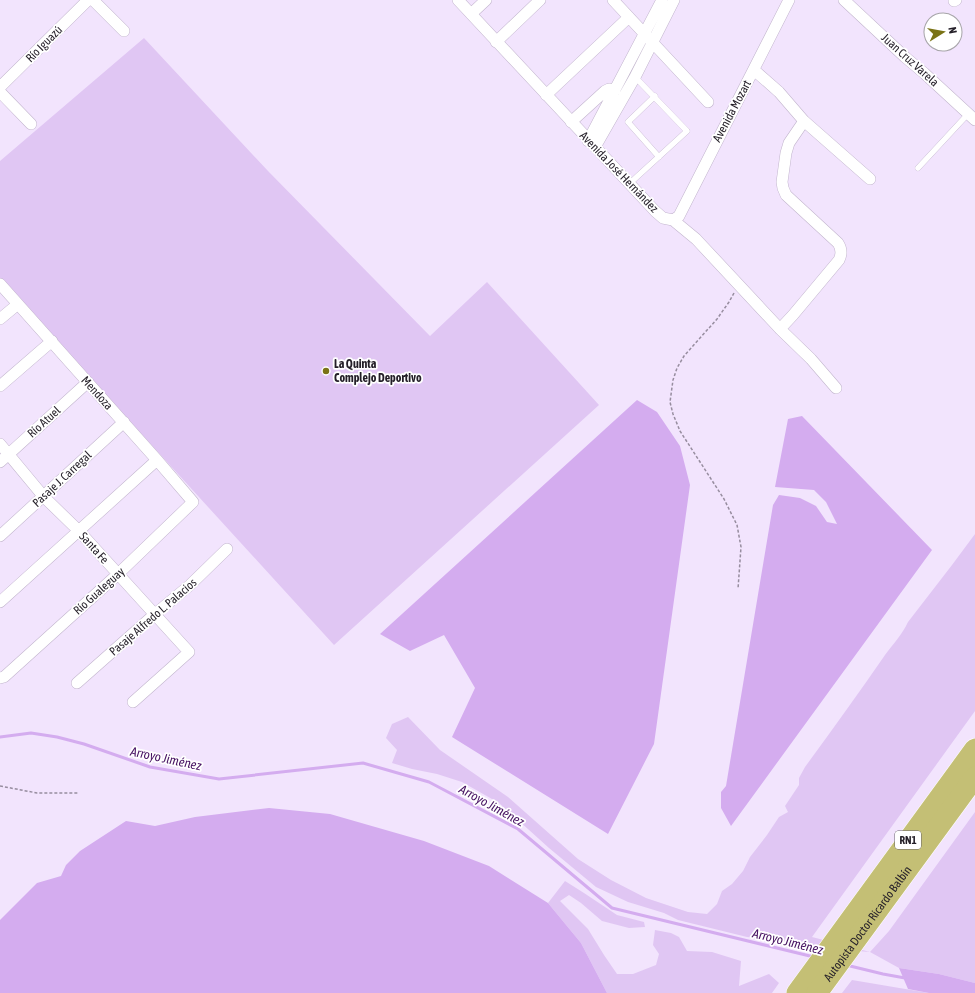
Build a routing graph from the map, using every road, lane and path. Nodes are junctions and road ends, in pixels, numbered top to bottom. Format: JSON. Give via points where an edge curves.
{"nodes":[{"id":1,"x":88,"y":0,"type":"edge"},
{"id":2,"x":93,"y":0,"type":"edge"},
{"id":3,"x":458,"y":0,"type":"edge"},
{"id":4,"x":486,"y":0,"type":"edge"},
{"id":5,"x":540,"y":0,"type":"edge"},
{"id":6,"x":613,"y":0,"type":"edge"},
{"id":7,"x":662,"y":0,"type":"edge"},
{"id":8,"x":674,"y":0,"type":"edge"},
{"id":9,"x":789,"y":0,"type":"edge"},
{"id":10,"x":844,"y":0,"type":"edge"},
{"id":11,"x":471,"y":14,"type":"junction"},
{"id":12,"x":630,"y":17,"type":"junction"},
{"id":13,"x":124,"y":31,"type":"dead end"},
{"id":14,"x":645,"y":33,"type":"junction"},
{"id":15,"x":496,"y":42,"type":"junction"},
{"id":16,"x":654,"y":42,"type":"junction"},
{"id":17,"x":754,"y":70,"type":"junction"},
{"id":18,"x":635,"y":77,"type":"junction"},
{"id":19,"x":0,"y":87,"type":"edge"},
{"id":20,"x":615,"y":90,"type":"junction"},
{"id":21,"x":0,"y":92,"type":"edge"},
{"id":22,"x":546,"y":95,"type":"junction"},
{"id":23,"x":655,"y":96,"type":"junction"},
{"id":24,"x":708,"y":102,"type":"dead end"},
{"id":25,"x":973,"y":114,"type":"edge"},
{"id":26,"x":804,"y":121,"type":"junction"},
{"id":27,"x":571,"y":122,"type":"junction"},
{"id":28,"x":31,"y":124,"type":"dead end"},
{"id":29,"x":592,"y":144,"type":"junction"},
{"id":30,"x":659,"y":158,"type":"junction"},
{"id":31,"x":918,"y":168,"type":"dead end"},
{"id":32,"x":870,"y":179,"type":"dead end"},
{"id":33,"x":630,"y":184,"type":"junction"},
{"id":34,"x":673,"y":220,"type":"junction"},
{"id":35,"x":0,"y":284,"type":"edge"},
{"id":36,"x":738,"y":284,"type":"junction"},
{"id":37,"x":18,"y":304,"type":"junction"},
{"id":38,"x":0,"y":319,"type":"edge"},
{"id":39,"x":780,"y":329,"type":"junction"},
{"id":40,"x":52,"y":341,"type":"junction"},
{"id":41,"x":88,"y":382,"type":"junction"},
{"id":42,"x":0,"y":386,"type":"edge"},
{"id":43,"x":836,"y":388,"type":"dead end"},
{"id":44,"x":124,"y":422,"type":"junction"},
{"id":45,"x":0,"y":444,"type":"edge"},
{"id":46,"x":9,"y":454,"type":"junction"},
{"id":47,"x":158,"y":460,"type":"junction"},
{"id":48,"x":0,"y":462,"type":"edge"},
{"id":49,"x":44,"y":497,"type":"junction"},
{"id":50,"x":193,"y":502,"type":"joint"},
{"id":51,"x":79,"y":531,"type":"junction"},
{"id":52,"x":0,"y":536,"type":"edge"},
{"id":53,"x":228,"y":549,"type":"dead end"},
{"id":54,"x":118,"y":574,"type":"junction"},
{"id":55,"x":738,"y":589,"type":"dead end"},
{"id":56,"x":0,"y":602,"type":"edge"},
{"id":57,"x":155,"y":614,"type":"junction"},
{"id":58,"x":2,"y":678,"type":"edge"},
{"id":59,"x":78,"y":683,"type":"dead end"},
{"id":60,"x":133,"y":702,"type":"dead end"},
{"id":61,"x":975,"y":749,"type":"edge"},
{"id":62,"x":975,"y":777,"type":"edge"},
{"id":63,"x":0,"y":786,"type":"edge"},
{"id":64,"x":78,"y":793,"type":"dead end"},
{"id":65,"x":850,"y":934,"type":"junction"},
{"id":66,"x":809,"y":990,"type":"edge"}],
"edges":[{"from":1,"to":19,"type":"street","name":"Río Iguazú"},
{"from":2,"to":13,"type":"street"},
{"from":3,"to":11,"type":"street","name":"Avenida José Hernández"},
{"from":4,"to":11,"type":"street"},
{"from":5,"to":15,"type":"street"},
{"from":6,"to":12,"type":"street"},
{"from":7,"to":14,"type":"street"},
{"from":8,"to":16,"type":"street"},
{"from":9,"to":17,"type":"street","name":"Avenida Mozart"},
{"from":10,"to":25,"type":"street","name":"Juan Cruz Varela","via":[[905,57]]},
{"from":11,"to":15,"type":"street","name":"Avenida José Hernández"},
{"from":12,"to":14,"type":"street"},
{"from":12,"to":22,"type":"street"},
{"from":14,"to":16,"type":"street"},
{"from":14,"to":20,"type":"street"},
{"from":15,"to":22,"type":"street","name":"Avenida José Hernández"},
{"from":16,"to":18,"type":"street"},
{"from":16,"to":24,"type":"street"},
{"from":17,"to":26,"type":"street","via":[[779,92]]},
{"from":17,"to":34,"type":"street","name":"Avenida Mozart","via":[[679,216]]},
{"from":18,"to":23,"type":"lane"},
{"from":18,"to":29,"type":"street"},
{"from":20,"to":27,"type":"street","via":[[605,91]]},
{"from":20,"to":29,"type":"street"},
{"from":21,"to":28,"type":"street"},
{"from":22,"to":27,"type":"street","name":"Avenida José Hernández"},
{"from":23,"to":30,"type":"lane","via":[[628,122]]},
{"from":23,"to":30,"type":"lane","via":[[687,131]]},
{"from":25,"to":31,"type":"lane"},
{"from":26,"to":32,"type":"street"},
{"from":26,"to":39,"type":"street","via":[[789,143],[783,188],[786,195],[838,243],[842,253],[840,260]]},
{"from":27,"to":29,"type":"street","name":"Avenida José Hernández"},
{"from":29,"to":33,"type":"street","name":"Avenida José Hernández"},
{"from":30,"to":33,"type":"lane"},
{"from":33,"to":34,"type":"street","name":"Avenida José Hernández","via":[[654,211],[663,218]]},
{"from":34,"to":36,"type":"street","name":"Avenida José Hernández","via":[[696,239]]},
{"from":35,"to":37,"type":"street","name":"Mendoza"},
{"from":36,"to":39,"type":"street","name":"Avenida José Hernández"},
{"from":36,"to":55,"type":"path","via":[[717,319],[684,356],[677,368],[670,402],[680,431],[724,499],[737,526],[741,547]]},
{"from":37,"to":38,"type":"street"},
{"from":37,"to":40,"type":"street","name":"Mendoza"},
{"from":39,"to":43,"type":"street","name":"Avenida José Hernández"},
{"from":40,"to":41,"type":"street","name":"Mendoza"},
{"from":40,"to":42,"type":"street"},
{"from":41,"to":44,"type":"street","name":"Mendoza"},
{"from":41,"to":46,"type":"street","name":"Río Atuel"},
{"from":44,"to":47,"type":"street","name":"Mendoza"},
{"from":44,"to":49,"type":"street","name":"Pasaje J. Carregal"},
{"from":45,"to":46,"type":"street","name":"Santa Fe"},
{"from":46,"to":48,"type":"street","name":"Río Atuel"},
{"from":46,"to":49,"type":"street","name":"Santa Fe"},
{"from":47,"to":50,"type":"street","name":"Mendoza"},
{"from":47,"to":51,"type":"street"},
{"from":49,"to":51,"type":"street","name":"Santa Fe"},
{"from":49,"to":52,"type":"street","name":"Pasaje J. Carregal"},
{"from":50,"to":54,"type":"street","name":"Río Gualeguay"},
{"from":51,"to":54,"type":"street","name":"Santa Fe"},
{"from":51,"to":56,"type":"street"},
{"from":53,"to":57,"type":"street","name":"Pasaje Alfredo L. Palacios"},
{"from":54,"to":57,"type":"street","name":"Santa Fe"},
{"from":54,"to":58,"type":"street","name":"Río Gualeguay"},
{"from":57,"to":59,"type":"street","name":"Pasaje Alfredo L. Palacios"},
{"from":57,"to":60,"type":"street","name":"Santa Fe","via":[[189,652]]},
{"from":61,"to":65,"type":"highway","name":"Autopista Doctor Ricardo Balbín","number":"RN1"},
{"from":62,"to":65,"type":"highway","name":"Autopista Doctor Ricardo Balbín","number":"RN1"},
{"from":63,"to":64,"type":"path","via":[[37,793]]},
{"from":65,"to":66,"type":"highway","name":"Autopista Doctor Ricardo Balbín","number":"RN1"}]}
